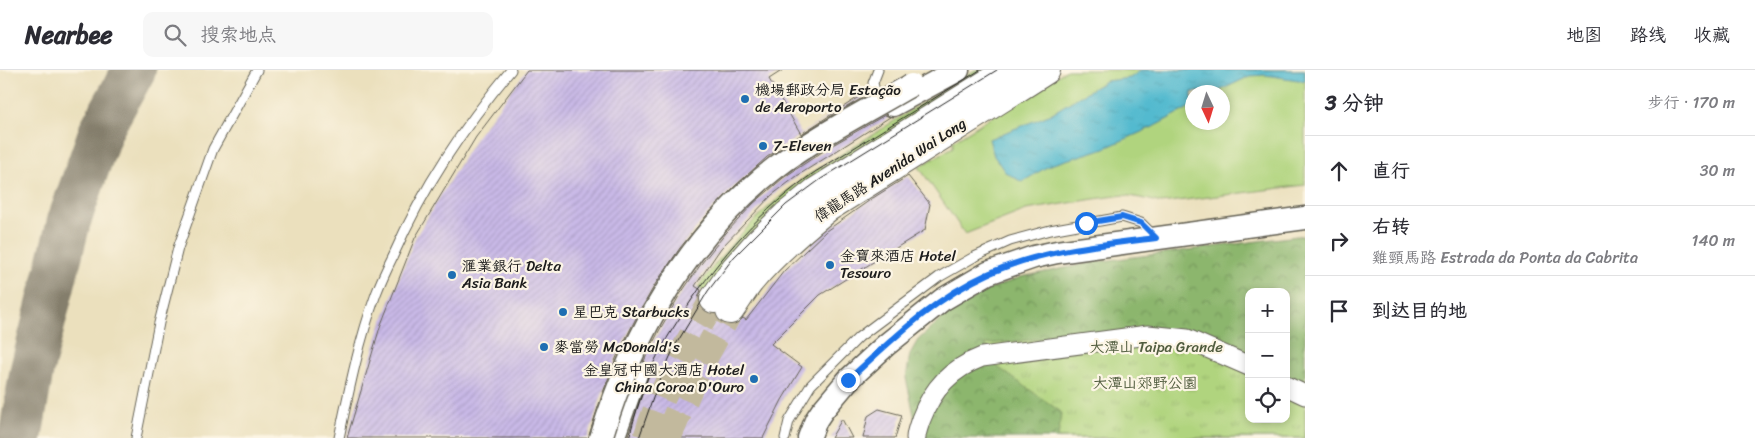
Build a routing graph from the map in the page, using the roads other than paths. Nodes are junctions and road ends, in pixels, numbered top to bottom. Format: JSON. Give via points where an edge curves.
{"nodes":[{"id":1,"x":257,"y":70,"type":"edge"},
{"id":2,"x":511,"y":70,"type":"edge"},
{"id":3,"x":871,"y":70,"type":"edge"},
{"id":4,"x":878,"y":70,"type":"edge"},
{"id":5,"x":934,"y":70,"type":"edge"},
{"id":6,"x":942,"y":70,"type":"edge"},
{"id":7,"x":958,"y":70,"type":"edge"},
{"id":8,"x":1009,"y":70,"type":"edge"},
{"id":9,"x":1046,"y":70,"type":"edge"},
{"id":10,"x":873,"y":84,"type":"junction"},
{"id":11,"x":876,"y":115,"type":"junction"},
{"id":12,"x":1305,"y":218,"type":"edge"},
{"id":13,"x":1156,"y":238,"type":"junction"},
{"id":14,"x":1245,"y":364,"type":"edge"},
{"id":15,"x":1290,"y":388,"type":"edge"},
{"id":16,"x":1305,"y":395,"type":"edge"},
{"id":17,"x":136,"y":438,"type":"edge"},
{"id":18,"x":339,"y":438,"type":"edge"},
{"id":19,"x":601,"y":438,"type":"edge"},
{"id":20,"x":614,"y":438,"type":"edge"},
{"id":21,"x":784,"y":438,"type":"edge"},
{"id":22,"x":809,"y":438,"type":"edge"},
{"id":23,"x":916,"y":438,"type":"edge"}],
"edges":[{"from":1,"to":17,"type":"lane","via":[[213,149],[178,248]]},
{"from":2,"to":18,"type":"lane","via":[[441,163],[407,224],[376,294],[352,374]]},
{"from":3,"to":10,"type":"lane"},
{"from":4,"to":10,"type":"lane"},
{"from":5,"to":19,"type":"street","bridge":true,"via":[[797,153],[758,182],[716,226],[678,274],[636,345]]},
{"from":6,"to":7,"type":"lane"},
{"from":7,"to":11,"type":"street"},
{"from":8,"to":9,"type":"main road","name":"偉龍馬路 Avenida Wai Long","via":[[817,191],[786,216],[735,268],[722,304],[827,208]]},
{"from":10,"to":11,"type":"lane","via":[[879,107]]},
{"from":11,"to":20,"type":"street","via":[[773,183],[714,244],[690,274],[643,354]]},
{"from":12,"to":13,"type":"street"},
{"from":13,"to":21,"type":"lane","via":[[1141,223],[1122,217],[1050,230],[1010,241],[974,257],[939,277],[859,337],[811,385],[789,421]]},
{"from":13,"to":22,"type":"street","via":[[1057,252],[988,274],[965,286],[911,324],[848,380],[822,410]]},
{"from":14,"to":23,"type":"street","via":[[1187,339],[1148,335],[982,357],[952,373],[938,388],[926,406]]},
{"from":15,"to":16,"type":"street"}]}
